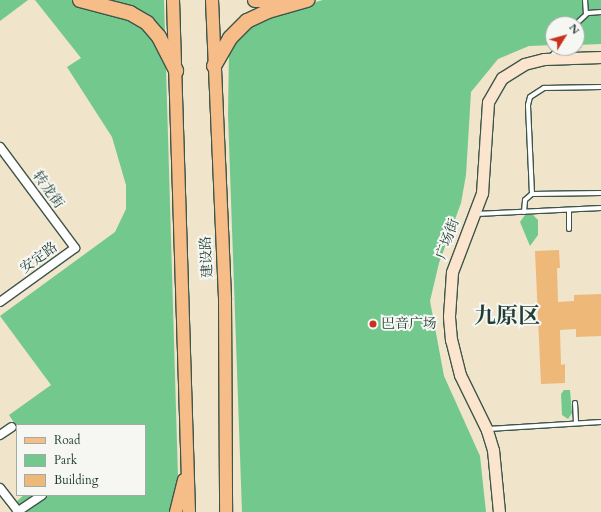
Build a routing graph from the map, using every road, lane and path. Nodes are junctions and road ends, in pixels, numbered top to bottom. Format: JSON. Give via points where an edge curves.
{"nodes":[{"id":1,"x":80,"y":0,"type":"edge"},
{"id":2,"x":174,"y":0,"type":"edge"},
{"id":3,"x":212,"y":0,"type":"edge"},
{"id":4,"x":255,"y":0,"type":"edge"},
{"id":5,"x":283,"y":0,"type":"edge"},
{"id":6,"x":307,"y":0,"type":"edge"},
{"id":7,"x":585,"y":0,"type":"edge"},
{"id":8,"x":601,"y":12,"type":"edge"},
{"id":9,"x":586,"y":14,"type":"joint"},
{"id":10,"x":552,"y":56,"type":"edge"},
{"id":11,"x":601,"y":57,"type":"edge"},
{"id":12,"x":550,"y":59,"type":"junction"},
{"id":13,"x":214,"y":66,"type":"junction"},
{"id":14,"x":176,"y":71,"type":"junction"},
{"id":15,"x":601,"y":87,"type":"edge"},
{"id":16,"x":0,"y":147,"type":"edge"},
{"id":17,"x":601,"y":193,"type":"edge"},
{"id":18,"x":532,"y":194,"type":"junction"},
{"id":19,"x":601,"y":208,"type":"edge"},
{"id":20,"x":569,"y":210,"type":"junction"},
{"id":21,"x":524,"y":212,"type":"junction"},
{"id":22,"x":474,"y":214,"type":"junction"},
{"id":23,"x":569,"y":229,"type":"dead end"},
{"id":24,"x":75,"y":248,"type":"joint"},
{"id":25,"x":0,"y":302,"type":"edge"},
{"id":26,"x":575,"y":403,"type":"dead end"},
{"id":27,"x":601,"y":422,"type":"edge"},
{"id":28,"x":576,"y":423,"type":"junction"},
{"id":29,"x":12,"y":427,"type":"dead end"},
{"id":30,"x":487,"y":430,"type":"junction"},
{"id":31,"x":0,"y":435,"type":"edge"},
{"id":32,"x":187,"y":471,"type":"junction"},
{"id":33,"x":0,"y":488,"type":"edge"},
{"id":34,"x":41,"y":496,"type":"edge"},
{"id":35,"x":226,"y":499,"type":"junction"},
{"id":36,"x":18,"y":512,"type":"edge"},
{"id":37,"x":176,"y":512,"type":"edge"},
{"id":38,"x":189,"y":512,"type":"edge"},
{"id":39,"x":226,"y":512,"type":"edge"},
{"id":40,"x":230,"y":512,"type":"edge"},
{"id":41,"x":499,"y":512,"type":"edge"}],
"edges":[{"from":1,"to":14,"type":"highway","via":[[130,13],[147,23],[159,37]]},
{"from":2,"to":14,"type":"main road","name":"建设路"},
{"from":3,"to":13,"type":"main road","name":"建设路"},
{"from":4,"to":5,"type":"highway"},
{"from":6,"to":13,"type":"highway","via":[[268,10],[247,21],[234,32]]},
{"from":7,"to":9,"type":"lane"},
{"from":8,"to":9,"type":"lane"},
{"from":10,"to":12,"type":"lane"},
{"from":11,"to":12,"type":"street","name":"广场街"},
{"from":12,"to":22,"type":"street","name":"广场街","via":[[534,61],[515,68],[499,81],[491,94],[487,106],[483,187]]},
{"from":13,"to":35,"type":"main road","name":"建设路","via":[[225,300]]},
{"from":14,"to":32,"type":"main road","name":"建设路"},
{"from":15,"to":18,"type":"lane","via":[[544,88],[530,97]]},
{"from":16,"to":24,"type":"street","name":"转龙街"},
{"from":17,"to":18,"type":"lane"},
{"from":18,"to":21,"type":"lane","via":[[525,200]]},
{"from":19,"to":20,"type":"lane"},
{"from":20,"to":21,"type":"lane"},
{"from":20,"to":23,"type":"lane"},
{"from":21,"to":22,"type":"lane"},
{"from":22,"to":30,"type":"street","name":"广场街","via":[[452,272],[449,316],[451,340],[460,375]]},
{"from":24,"to":25,"type":"street","name":"安定路"},
{"from":26,"to":28,"type":"lane"},
{"from":27,"to":28,"type":"lane"},
{"from":28,"to":30,"type":"lane"},
{"from":29,"to":31,"type":"street"},
{"from":30,"to":41,"type":"street","name":"广场街","via":[[496,463]]},
{"from":32,"to":37,"type":"main road"},
{"from":32,"to":38,"type":"main road","name":"建设路"},
{"from":33,"to":36,"type":"street"},
{"from":34,"to":36,"type":"street"},
{"from":35,"to":39,"type":"main road","name":"建设路"},
{"from":35,"to":40,"type":"main road"}]}
